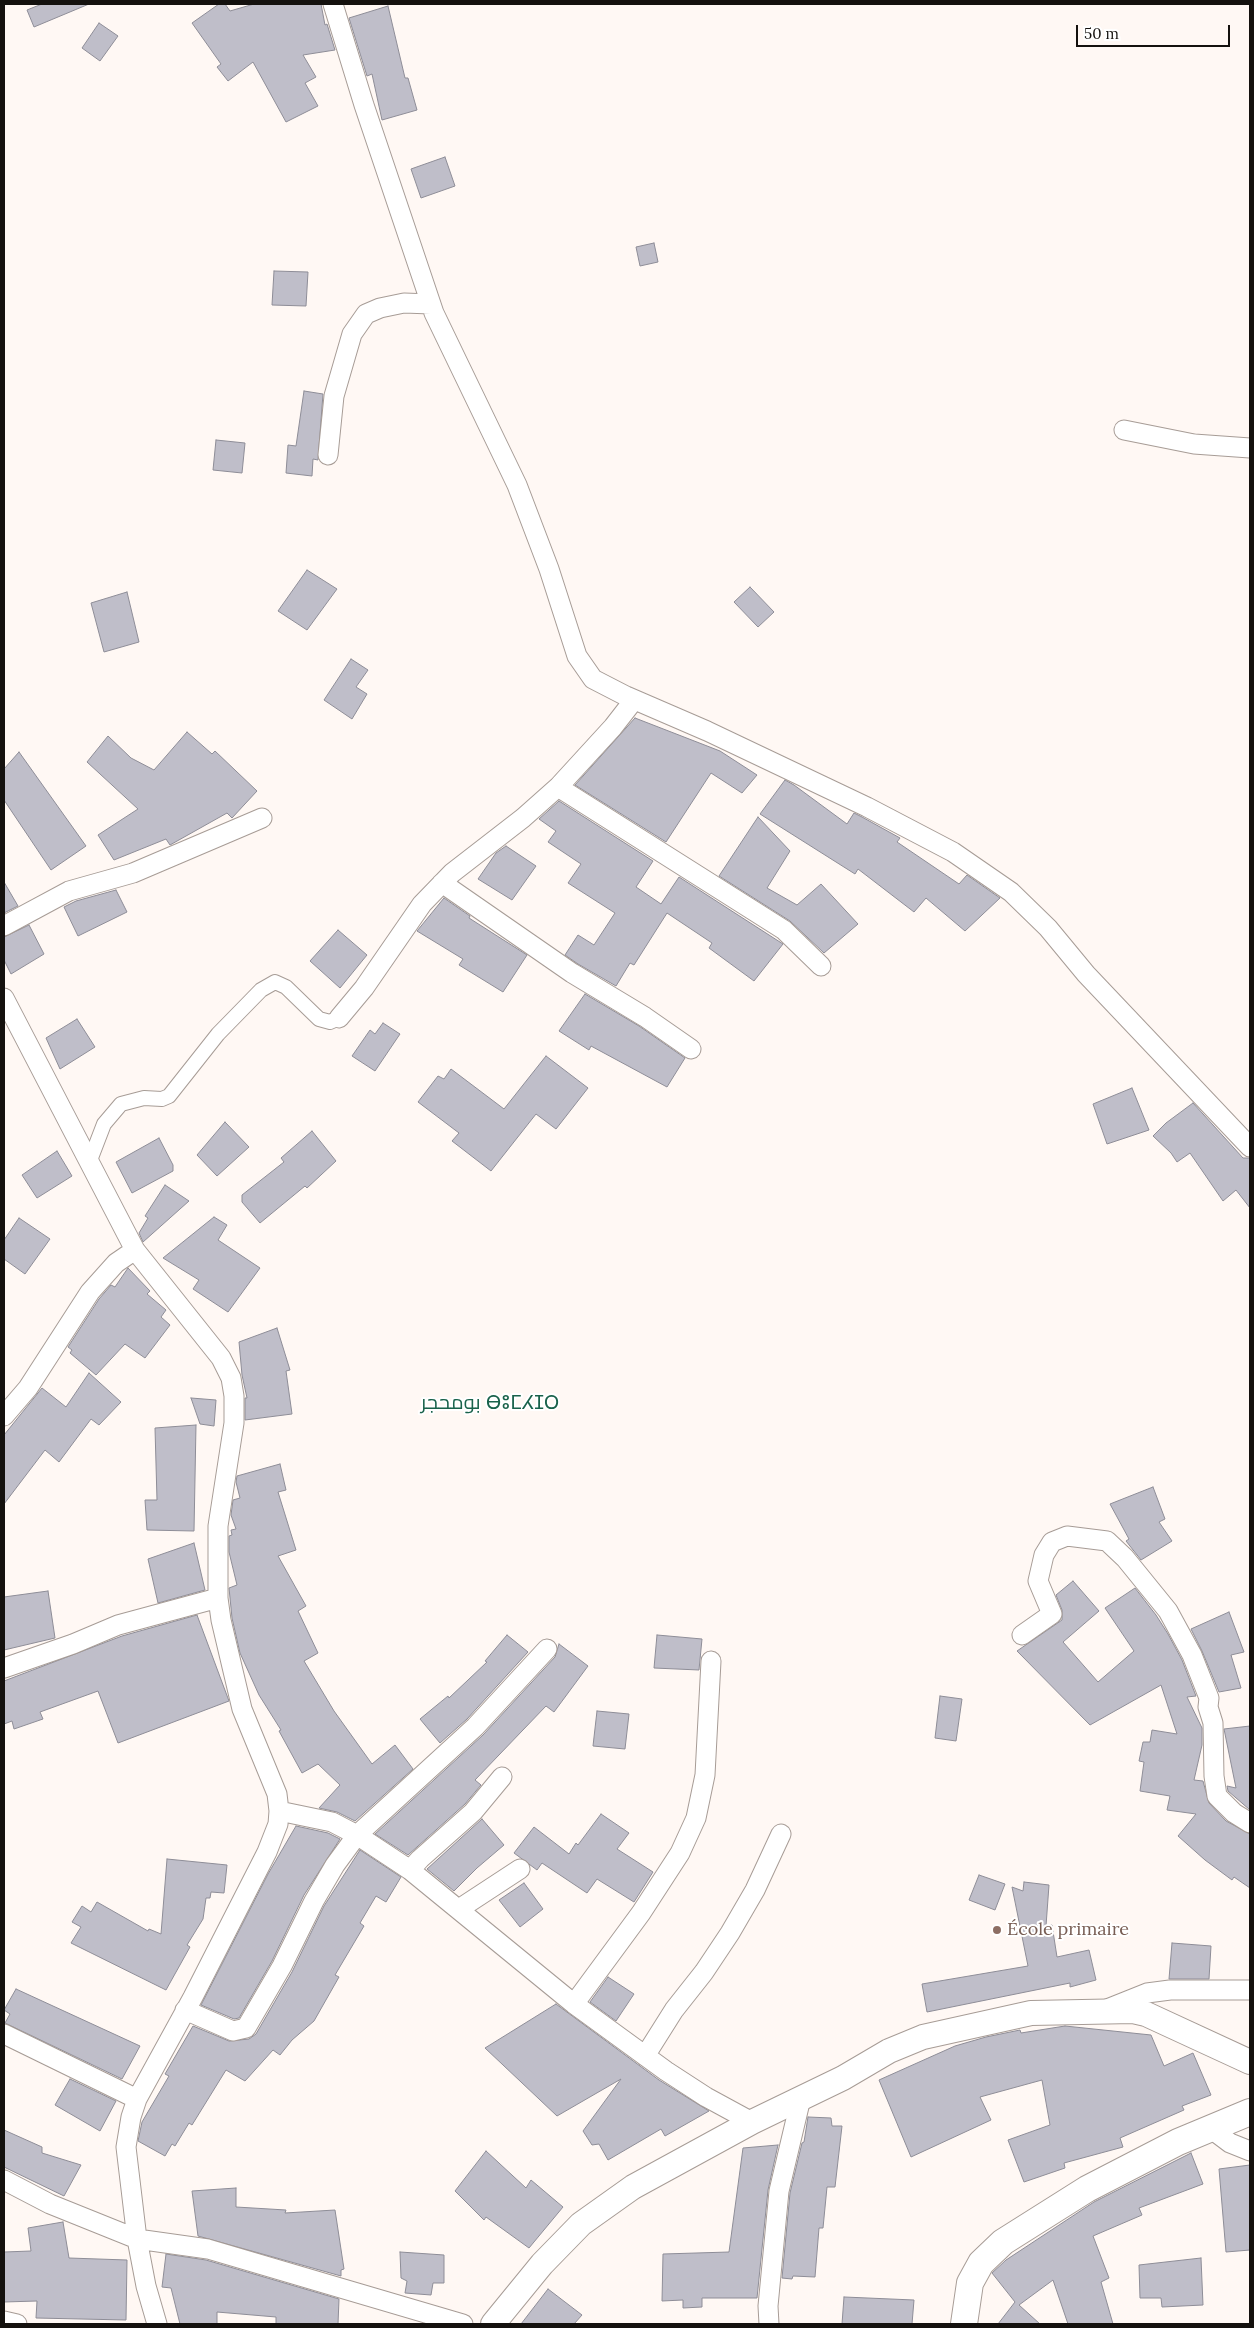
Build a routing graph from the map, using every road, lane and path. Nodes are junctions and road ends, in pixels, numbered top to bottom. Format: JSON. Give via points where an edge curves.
{"nodes":[{"id":1,"x":333,"y":4,"type":"edge"},
{"id":2,"x":431,"y":304,"type":"junction"},
{"id":3,"x":1124,"y":430,"type":"dead end"},
{"id":4,"x":1250,"y":448,"type":"edge"},
{"id":5,"x":328,"y":455,"type":"dead end"},
{"id":6,"x":634,"y":700,"type":"junction"},
{"id":7,"x":558,"y":787,"type":"junction"},
{"id":8,"x":262,"y":818,"type":"dead end"},
{"id":9,"x":442,"y":883,"type":"junction"},
{"id":10,"x":4,"y":926,"type":"edge"},
{"id":11,"x":821,"y":966,"type":"dead end"},
{"id":12,"x":4,"y":998,"type":"edge"},
{"id":13,"x":339,"y":1018,"type":"joint"},
{"id":14,"x":691,"y":1049,"type":"dead end"},
{"id":15,"x":1250,"y":1146,"type":"edge"},
{"id":16,"x":89,"y":1163,"type":"junction"},
{"id":17,"x":135,"y":1250,"type":"junction"},
{"id":18,"x":4,"y":1416,"type":"edge"},
{"id":19,"x":218,"y":1598,"type":"junction"},
{"id":20,"x":1022,"y":1635,"type":"dead end"},
{"id":21,"x":547,"y":1649,"type":"dead end"},
{"id":22,"x":711,"y":1660,"type":"dead end"},
{"id":23,"x":4,"y":1668,"type":"edge"},
{"id":24,"x":502,"y":1777,"type":"dead end"},
{"id":25,"x":279,"y":1811,"type":"junction"},
{"id":26,"x":1250,"y":1823,"type":"edge"},
{"id":27,"x":781,"y":1834,"type":"dead end"},
{"id":28,"x":357,"y":1835,"type":"junction"},
{"id":29,"x":410,"y":1870,"type":"junction"},
{"id":30,"x":520,"y":1870,"type":"dead end"},
{"id":31,"x":459,"y":1909,"type":"junction"},
{"id":32,"x":1250,"y":1990,"type":"edge"},
{"id":33,"x":574,"y":2004,"type":"junction"},
{"id":34,"x":185,"y":2010,"type":"junction"},
{"id":35,"x":1104,"y":2011,"type":"junction"},
{"id":36,"x":4,"y":2034,"type":"edge"},
{"id":37,"x":645,"y":2056,"type":"junction"},
{"id":38,"x":1250,"y":2062,"type":"edge"},
{"id":39,"x":137,"y":2098,"type":"junction"},
{"id":40,"x":801,"y":2098,"type":"junction"},
{"id":41,"x":1250,"y":2112,"type":"edge"},
{"id":42,"x":752,"y":2122,"type":"junction"},
{"id":43,"x":1210,"y":2128,"type":"junction"},
{"id":44,"x":1250,"y":2151,"type":"edge"},
{"id":45,"x":4,"y":2180,"type":"edge"},
{"id":46,"x":137,"y":2239,"type":"junction"},
{"id":47,"x":4,"y":2321,"type":"edge"},
{"id":48,"x":17,"y":2324,"type":"edge"},
{"id":49,"x":158,"y":2324,"type":"edge"},
{"id":50,"x":463,"y":2324,"type":"edge"},
{"id":51,"x":493,"y":2324,"type":"edge"},
{"id":52,"x":769,"y":2324,"type":"edge"},
{"id":53,"x":964,"y":2324,"type":"edge"}],
"edges":[{"from":1,"to":2,"type":"street"},
{"from":2,"to":5,"type":"street","via":[[404,303],[380,308],[366,314],[352,334],[334,396]]},
{"from":2,"to":6,"type":"street","via":[[516,485],[549,569],[577,656],[593,679]]},
{"from":3,"to":4,"type":"street","via":[[1194,444]]},
{"from":6,"to":7,"type":"street","via":[[613,728]]},
{"from":6,"to":15,"type":"street","via":[[867,807],[953,852],[1011,892]]},
{"from":7,"to":9,"type":"street"},
{"from":7,"to":11,"type":"street","via":[[784,930]]},
{"from":8,"to":10,"type":"street","via":[[133,873],[68,891]]},
{"from":9,"to":13,"type":"street","via":[[422,904],[364,988]]},
{"from":9,"to":14,"type":"street","via":[[572,973]]},
{"from":12,"to":16,"type":"street"},
{"from":13,"to":16,"type":"street","via":[[330,1022],[319,1019],[286,987],[275,982],[261,990],[218,1034],[169,1096],[121,1104],[104,1124]]},
{"from":16,"to":17,"type":"street"},
{"from":17,"to":18,"type":"street","via":[[116,1262],[90,1292],[28,1388]]},
{"from":17,"to":19,"type":"street","via":[[221,1358],[231,1378],[234,1423],[218,1526]]},
{"from":19,"to":23,"type":"street","via":[[118,1624]]},
{"from":19,"to":25,"type":"street","via":[[242,1709],[277,1794]]},
{"from":20,"to":26,"type":"street","via":[[1052,1614],[1038,1581],[1044,1554],[1052,1542],[1067,1536],[1107,1541],[1168,1611],[1192,1655],[1209,1698],[1217,1796]]},
{"from":21,"to":28,"type":"street","via":[[475,1727]]},
{"from":22,"to":33,"type":"street","via":[[706,1775],[696,1818],[680,1853],[641,1914]]},
{"from":24,"to":29,"type":"street","via":[[473,1812]]},
{"from":25,"to":28,"type":"street","via":[[332,1822]]},
{"from":25,"to":34,"type":"street","via":[[278,1824],[267,1852]]},
{"from":27,"to":37,"type":"street","via":[[755,1890],[730,1933]]},
{"from":28,"to":29,"type":"street"},
{"from":28,"to":34,"type":"street","via":[[314,1901],[246,2028],[233,2031]]},
{"from":29,"to":31,"type":"street"},
{"from":30,"to":31,"type":"street"},
{"from":31,"to":33,"type":"street"},
{"from":32,"to":35,"type":"street","via":[[1170,1990],[1147,1994]]},
{"from":33,"to":37,"type":"street"},
{"from":34,"to":39,"type":"street"},
{"from":35,"to":38,"type":"street","via":[[1133,2010],[1146,2014]]},
{"from":35,"to":40,"type":"street","via":[[1031,2013],[923,2037],[889,2051]]},
{"from":36,"to":39,"type":"street"},
{"from":37,"to":42,"type":"street","via":[[706,2097]]},
{"from":39,"to":46,"type":"street","via":[[126,2147]]},
{"from":40,"to":42,"type":"street"},
{"from":40,"to":52,"type":"street","via":[[779,2191]]},
{"from":41,"to":43,"type":"main road"},
{"from":42,"to":51,"type":"street","via":[[633,2188],[581,2224],[542,2264]]},
{"from":43,"to":44,"type":"street","via":[[1230,2143]]},
{"from":43,"to":53,"type":"main road","via":[[1086,2189],[1003,2242],[981,2262],[970,2283]]},
{"from":45,"to":46,"type":"street","via":[[50,2204]]},
{"from":46,"to":49,"type":"street","via":[[146,2286]]},
{"from":46,"to":50,"type":"street","via":[[208,2249]]},
{"from":47,"to":48,"type":"street"}]}
